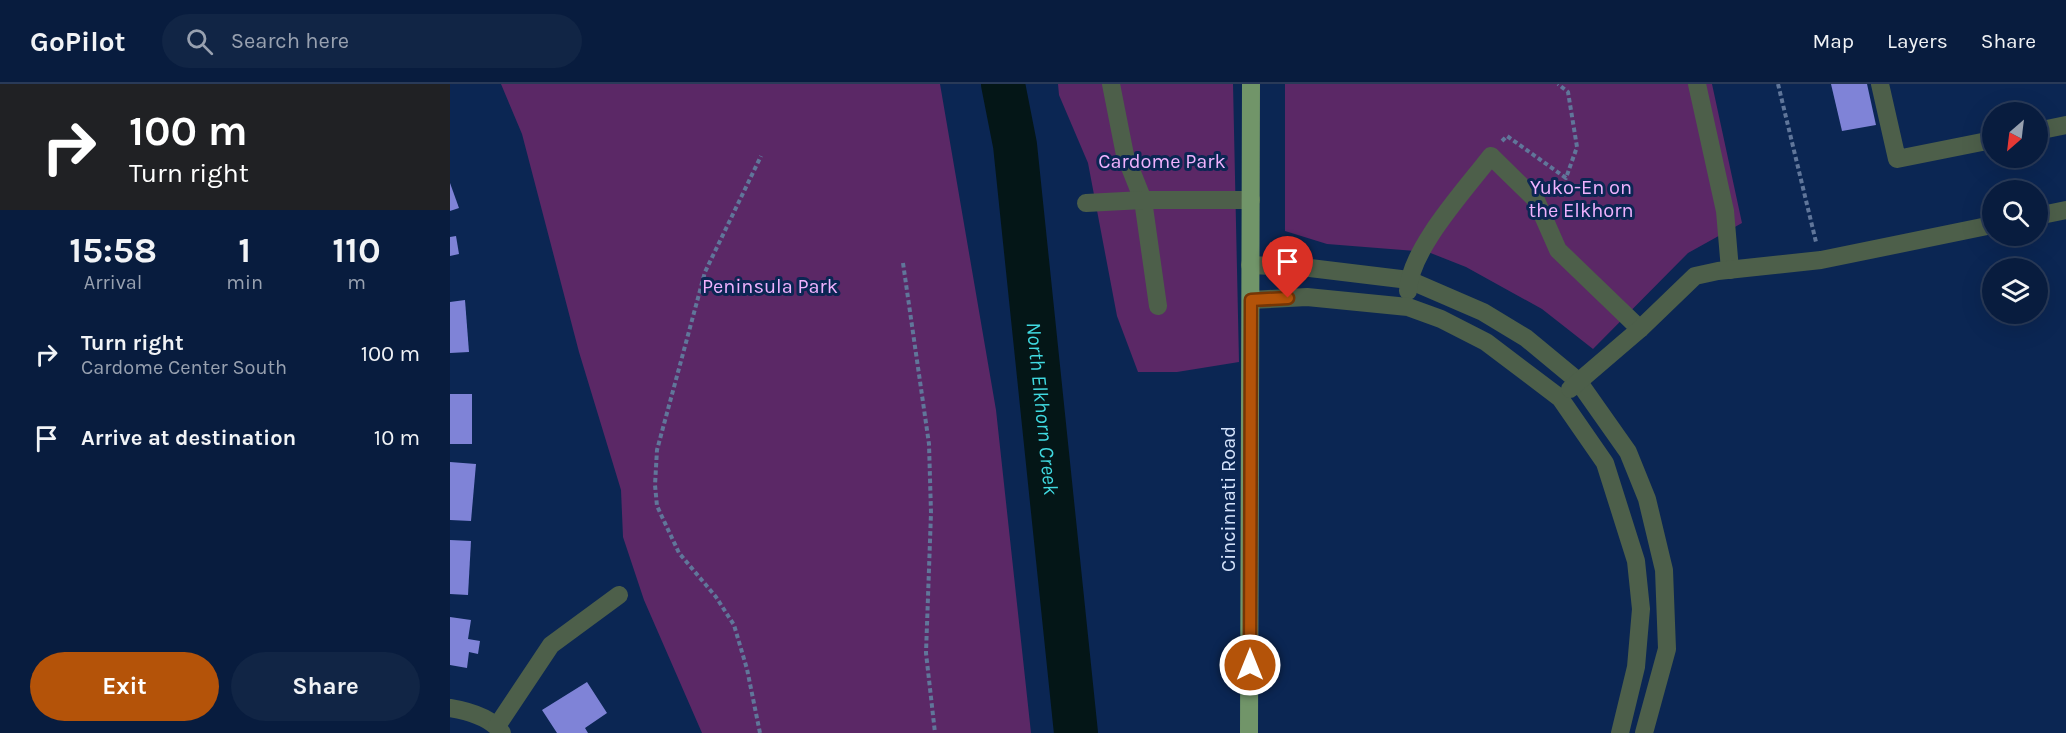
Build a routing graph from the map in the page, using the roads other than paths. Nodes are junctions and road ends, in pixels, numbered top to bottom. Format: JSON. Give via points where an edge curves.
{"nodes":[{"id":1,"x":1111,"y":84,"type":"edge"},
{"id":2,"x":1251,"y":84,"type":"edge"},
{"id":3,"x":1697,"y":84,"type":"edge"},
{"id":4,"x":1880,"y":84,"type":"edge"},
{"id":5,"x":2066,"y":125,"type":"edge"},
{"id":6,"x":2048,"y":129,"type":"edge"},
{"id":7,"x":1982,"y":142,"type":"edge"},
{"id":8,"x":1143,"y":200,"type":"junction"},
{"id":9,"x":1251,"y":200,"type":"junction"},
{"id":10,"x":1086,"y":204,"type":"dead end"},
{"id":11,"x":2066,"y":210,"type":"edge"},
{"id":12,"x":2048,"y":214,"type":"edge"},
{"id":13,"x":1982,"y":227,"type":"edge"},
{"id":14,"x":1250,"y":265,"type":"junction"},
{"id":15,"x":1730,"y":270,"type":"junction"},
{"id":16,"x":1408,"y":280,"type":"junction"},
{"id":17,"x":1251,"y":300,"type":"junction"},
{"id":18,"x":1158,"y":306,"type":"dead end"},
{"id":19,"x":1408,"y":307,"type":"junction"},
{"id":20,"x":1640,"y":329,"type":"junction"},
{"id":21,"x":1578,"y":381,"type":"junction"},
{"id":22,"x":1560,"y":398,"type":"junction"},
{"id":23,"x":619,"y":595,"type":"dead end"},
{"id":24,"x":450,"y":708,"type":"edge"},
{"id":25,"x":499,"y":729,"type":"edge"},
{"id":26,"x":1249,"y":733,"type":"edge"},
{"id":27,"x":1620,"y":733,"type":"edge"},
{"id":28,"x":1644,"y":733,"type":"edge"}],
"edges":[{"from":1,"to":8,"type":"street","via":[[1125,155]]},
{"from":2,"to":9,"type":"main road","name":"Cincinnati Road"},
{"from":3,"to":15,"type":"street","via":[[1725,212]]},
{"from":4,"to":7,"type":"street","via":[[1897,159]]},
{"from":5,"to":6,"type":"street"},
{"from":8,"to":9,"type":"street"},
{"from":8,"to":10,"type":"street"},
{"from":8,"to":18,"type":"street"},
{"from":9,"to":14,"type":"main road","name":"Cincinnati Road"},
{"from":11,"to":12,"type":"street"},
{"from":13,"to":15,"type":"street","via":[[1821,260]]},
{"from":14,"to":16,"type":"street"},
{"from":14,"to":17,"type":"main road","name":"Cincinnati Road"},
{"from":15,"to":20,"type":"street","via":[[1695,276]]},
{"from":16,"to":19,"type":"street"},
{"from":16,"to":20,"type":"street","via":[[1420,251],[1491,156],[1536,200],[1558,250]]},
{"from":16,"to":21,"type":"street","via":[[1483,312],[1526,338]]},
{"from":17,"to":19,"type":"street","via":[[1307,297]]},
{"from":17,"to":26,"type":"main road","name":"Cincinnati Road"},
{"from":19,"to":22,"type":"street","via":[[1486,342]]},
{"from":20,"to":21,"type":"street"},
{"from":21,"to":22,"type":"street"},
{"from":21,"to":28,"type":"street","via":[[1628,452],[1647,499],[1664,570],[1667,649]]},
{"from":22,"to":27,"type":"street","via":[[1605,463],[1636,561],[1640,621],[1636,667]]},
{"from":23,"to":25,"type":"street","via":[[551,645]]},
{"from":24,"to":25,"type":"street","via":[[469,711]]}]}
